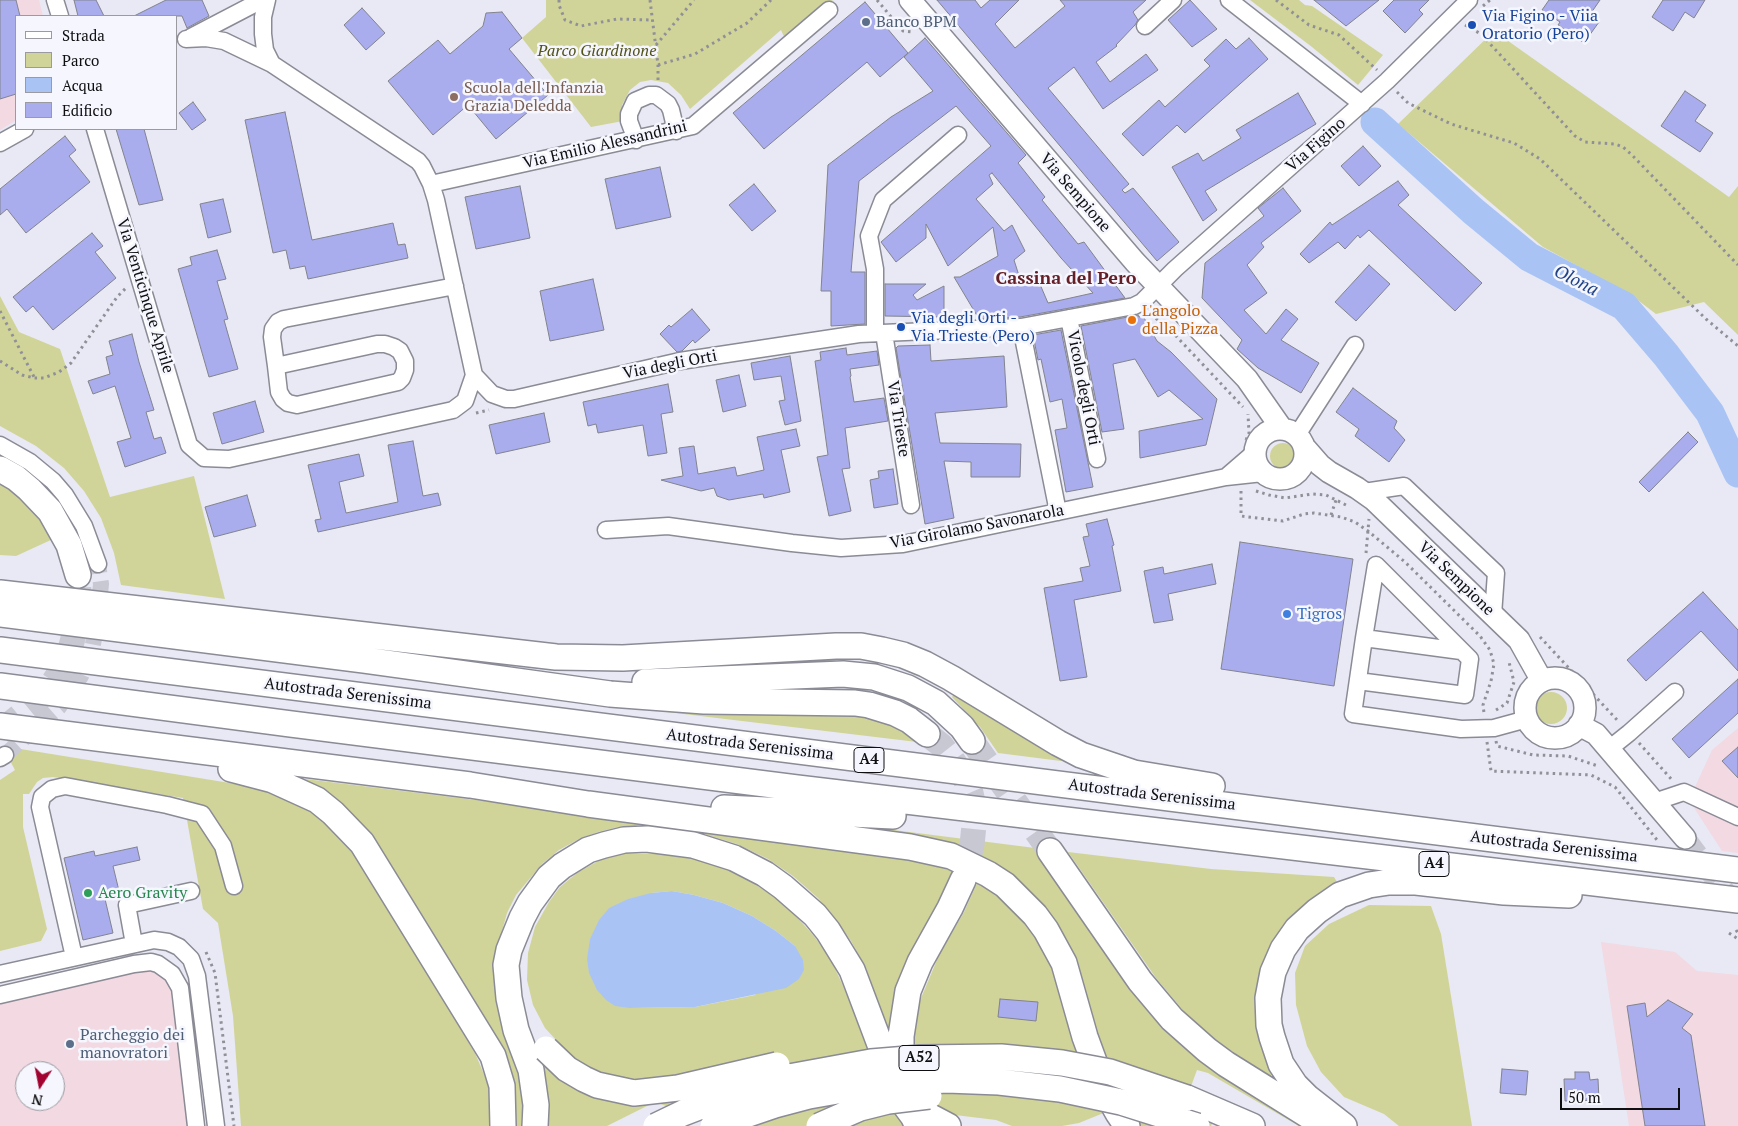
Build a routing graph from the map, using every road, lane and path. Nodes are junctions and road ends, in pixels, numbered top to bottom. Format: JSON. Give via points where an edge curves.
{"nodes":[{"id":1,"x":55,"y":0,"type":"edge"},
{"id":2,"x":262,"y":0,"type":"edge"},
{"id":3,"x":267,"y":0,"type":"edge"},
{"id":4,"x":559,"y":0,"type":"edge"},
{"id":5,"x":650,"y":0,"type":"edge"},
{"id":6,"x":694,"y":0,"type":"edge"},
{"id":7,"x":910,"y":0,"type":"edge"},
{"id":8,"x":1173,"y":0,"type":"edge"},
{"id":9,"x":1229,"y":0,"type":"edge"},
{"id":10,"x":1276,"y":0,"type":"edge"},
{"id":11,"x":1469,"y":0,"type":"edge"},
{"id":12,"x":769,"y":1,"type":"edge"},
{"id":13,"x":829,"y":10,"type":"dead end"},
{"id":14,"x":60,"y":15,"type":"edge"},
{"id":15,"x":652,"y":20,"type":"junction"},
{"id":16,"x":1464,"y":24,"type":"dead end"},
{"id":17,"x":1145,"y":26,"type":"dead end"},
{"id":18,"x":181,"y":42,"type":"edge"},
{"id":19,"x":656,"y":46,"type":"junction"},
{"id":20,"x":272,"y":64,"type":"junction"},
{"id":21,"x":658,"y":65,"type":"junction"},
{"id":22,"x":1379,"y":72,"type":"dead end"},
{"id":23,"x":1395,"y":91,"type":"dead end"},
{"id":24,"x":656,"y":95,"type":"junction"},
{"id":25,"x":1362,"y":104,"type":"junction"},
{"id":26,"x":23,"y":130,"type":"edge"},
{"id":27,"x":95,"y":130,"type":"edge"},
{"id":28,"x":676,"y":131,"type":"junction"},
{"id":29,"x":958,"y":135,"type":"dead end"},
{"id":30,"x":636,"y":140,"type":"junction"},
{"id":31,"x":0,"y":143,"type":"edge"},
{"id":32,"x":431,"y":184,"type":"junction"},
{"id":33,"x":1738,"y":265,"type":"edge"},
{"id":34,"x":140,"y":280,"type":"junction"},
{"id":35,"x":455,"y":286,"type":"junction"},
{"id":36,"x":1158,"y":286,"type":"junction"},
{"id":37,"x":1142,"y":302,"type":"junction"},
{"id":38,"x":0,"y":311,"type":"edge"},
{"id":39,"x":1069,"y":318,"type":"junction"},
{"id":40,"x":1021,"y":328,"type":"junction"},
{"id":41,"x":880,"y":333,"type":"junction"},
{"id":42,"x":1355,"y":345,"type":"dead end"},
{"id":43,"x":1738,"y":346,"type":"edge"},
{"id":44,"x":0,"y":360,"type":"edge"},
{"id":45,"x":276,"y":366,"type":"junction"},
{"id":46,"x":474,"y":375,"type":"junction"},
{"id":47,"x":34,"y":378,"type":"junction"},
{"id":48,"x":1247,"y":379,"type":"junction"},
{"id":49,"x":514,"y":399,"type":"junction"},
{"id":50,"x":453,"y":410,"type":"junction"},
{"id":51,"x":1295,"y":438,"type":"junction"},
{"id":52,"x":0,"y":445,"type":"edge"},
{"id":53,"x":1258,"y":445,"type":"junction"},
{"id":54,"x":1097,"y":459,"type":"dead end"},
{"id":55,"x":0,"y":469,"type":"edge"},
{"id":56,"x":1231,"y":473,"type":"junction"},
{"id":57,"x":1264,"y":474,"type":"junction"},
{"id":58,"x":1293,"y":477,"type":"junction"},
{"id":59,"x":1360,"y":490,"type":"junction"},
{"id":60,"x":1336,"y":500,"type":"dead end"},
{"id":61,"x":911,"y":505,"type":"dead end"},
{"id":62,"x":1058,"y":512,"type":"junction"},
{"id":63,"x":1331,"y":515,"type":"dead end"},
{"id":64,"x":1370,"y":516,"type":"dead end"},
{"id":65,"x":606,"y":530,"type":"dead end"},
{"id":66,"x":1376,"y":565,"type":"junction"},
{"id":67,"x":88,"y":569,"type":"joint"},
{"id":68,"x":0,"y":593,"type":"edge"},
{"id":69,"x":0,"y":614,"type":"edge"},
{"id":70,"x":1493,"y":615,"type":"junction"},
{"id":71,"x":1538,"y":634,"type":"dead end"},
{"id":72,"x":1364,"y":638,"type":"junction"},
{"id":73,"x":0,"y":650,"type":"edge"},
{"id":74,"x":1461,"y":651,"type":"junction"},
{"id":75,"x":364,"y":660,"type":"junction"},
{"id":76,"x":1358,"y":681,"type":"junction"},
{"id":77,"x":1542,"y":681,"type":"junction"},
{"id":78,"x":0,"y":686,"type":"edge"},
{"id":79,"x":1675,"y":692,"type":"dead end"},
{"id":80,"x":1527,"y":719,"type":"junction"},
{"id":81,"x":1579,"y":726,"type":"junction"},
{"id":82,"x":0,"y":727,"type":"edge"},
{"id":83,"x":1629,"y":733,"type":"junction"},
{"id":84,"x":928,"y":734,"type":"tunnel mouth"},
{"id":85,"x":972,"y":741,"type":"tunnel mouth"},
{"id":86,"x":1609,"y":748,"type":"junction"},
{"id":87,"x":470,"y":785,"type":"junction"},
{"id":88,"x":1683,"y":792,"type":"junction"},
{"id":89,"x":1654,"y":802,"type":"junction"},
{"id":90,"x":1738,"y":818,"type":"edge"},
{"id":91,"x":1130,"y":828,"type":"junction"},
{"id":92,"x":1685,"y":838,"type":"tunnel mouth"},
{"id":93,"x":1537,"y":844,"type":"junction"},
{"id":94,"x":1050,"y":852,"type":"tunnel mouth"},
{"id":95,"x":1738,"y":870,"type":"edge"},
{"id":96,"x":963,"y":880,"type":"tunnel mouth"},
{"id":97,"x":234,"y":886,"type":"dead end"},
{"id":98,"x":191,"y":891,"type":"dead end"},
{"id":99,"x":1738,"y":902,"type":"edge"},
{"id":100,"x":1729,"y":933,"type":"dead end"},
{"id":101,"x":1738,"y":939,"type":"edge"},
{"id":102,"x":134,"y":944,"type":"junction"},
{"id":103,"x":74,"y":957,"type":"junction"},
{"id":104,"x":0,"y":974,"type":"edge"},
{"id":105,"x":0,"y":995,"type":"edge"},
{"id":106,"x":535,"y":1049,"type":"junction"},
{"id":107,"x":884,"y":1055,"type":"junction"},
{"id":108,"x":1062,"y":1063,"type":"junction"},
{"id":109,"x":910,"y":1096,"type":"junction"},
{"id":110,"x":1155,"y":1112,"type":"junction"},
{"id":111,"x":196,"y":1126,"type":"edge"},
{"id":112,"x":216,"y":1126,"type":"edge"},
{"id":113,"x":503,"y":1126,"type":"edge"},
{"id":114,"x":535,"y":1126,"type":"edge"},
{"id":115,"x":656,"y":1126,"type":"edge"},
{"id":116,"x":713,"y":1126,"type":"edge"},
{"id":117,"x":819,"y":1126,"type":"edge"},
{"id":118,"x":918,"y":1126,"type":"edge"},
{"id":119,"x":948,"y":1126,"type":"edge"},
{"id":120,"x":1127,"y":1126,"type":"edge"},
{"id":121,"x":1196,"y":1126,"type":"edge"},
{"id":122,"x":1252,"y":1126,"type":"edge"},
{"id":123,"x":1325,"y":1126,"type":"edge"},
{"id":124,"x":1344,"y":1126,"type":"edge"}],
"edges":[{"from":1,"to":14,"type":"street"},
{"from":2,"to":18,"type":"street"},
{"from":3,"to":20,"type":"street","via":[[263,34],[265,50]]},
{"from":4,"to":15,"type":"path","via":[[565,20],[581,26],[617,19]]},
{"from":5,"to":15,"type":"path"},
{"from":6,"to":19,"type":"path"},
{"from":7,"to":36,"type":"main road","name":"Via Sempione"},
{"from":8,"to":17,"type":"street"},
{"from":9,"to":25,"type":"street"},
{"from":10,"to":22,"type":"path","via":[[1309,25],[1339,35]]},
{"from":11,"to":25,"type":"street","name":"Via Figino"},
{"from":12,"to":21,"type":"path","via":[[747,23],[695,54]]},
{"from":13,"to":28,"type":"street","name":"Via Emilio Alessandrini","via":[[693,126]]},
{"from":15,"to":19,"type":"path"},
{"from":16,"to":33,"type":"path","via":[[1481,34],[1575,136],[1585,142],[1623,147]]},
{"from":18,"to":20,"type":"street","via":[[206,38],[224,41]]},
{"from":19,"to":21,"type":"path"},
{"from":20,"to":32,"type":"street","via":[[418,161]]},
{"from":21,"to":24,"type":"path"},
{"from":23,"to":43,"type":"path","via":[[1408,103],[1444,121],[1514,143],[1540,159]]},
{"from":24,"to":28,"type":"street","via":[[668,104]]},
{"from":24,"to":30,"type":"street","via":[[641,97],[631,106],[629,121]]},
{"from":25,"to":36,"type":"street","name":"Via Figino"},
{"from":26,"to":31,"type":"street"},
{"from":27,"to":34,"type":"street","name":"Via Venticinque Aprile"},
{"from":28,"to":30,"type":"street","name":"Via Emilio Alessandrini"},
{"from":29,"to":41,"type":"street","via":[[883,200],[869,236]]},
{"from":30,"to":32,"type":"street","name":"Via Emilio Alessandrini"},
{"from":32,"to":35,"type":"street"},
{"from":34,"to":47,"type":"path","via":[[116,297],[71,363],[59,372]]},
{"from":34,"to":50,"type":"street","name":"Via Venticinque Aprile","via":[[189,445],[204,458],[229,459]]},
{"from":35,"to":45,"type":"street","via":[[284,319],[272,329]]},
{"from":35,"to":46,"type":"street"},
{"from":36,"to":37,"type":"street","name":"Via degli Orti"},
{"from":36,"to":48,"type":"main road","name":"Via Sempione"},
{"from":37,"to":39,"type":"street","name":"Via degli Orti"},
{"from":37,"to":56,"type":"path","via":[[1248,414],[1249,433],[1243,449],[1234,460]]},
{"from":38,"to":47,"type":"path"},
{"from":39,"to":40,"type":"street","name":"Via degli Orti"},
{"from":39,"to":54,"type":"street","name":"Vicolo degli Orti"},
{"from":40,"to":41,"type":"street","name":"Via degli Orti"},
{"from":40,"to":62,"type":"street"},
{"from":41,"to":49,"type":"street","name":"Via degli Orti","via":[[680,361]]},
{"from":41,"to":61,"type":"street","name":"Via Trieste"},
{"from":42,"to":51,"type":"street"},
{"from":44,"to":47,"type":"path"},
{"from":45,"to":45,"type":"street","via":[[279,392],[288,403],[297,405],[398,382],[402,378],[404,361],[400,351],[394,347],[377,344]]},
{"from":46,"to":49,"type":"street","name":"Via degli Orti","via":[[492,394]]},
{"from":46,"to":50,"type":"street","via":[[465,401]]},
{"from":48,"to":51,"type":"main road","name":"Via Sempione"},
{"from":48,"to":53,"type":"main road","name":"Via Sempione","via":[[1259,414]]},
{"from":49,"to":50,"type":"path","via":[[509,405],[463,416]]},
{"from":51,"to":53,"type":"main road","via":[[1274,430]]},
{"from":51,"to":58,"type":"main road","via":[[1306,458]]},
{"from":51,"to":59,"type":"main road","name":"Via Sempione","via":[[1320,465]]},
{"from":52,"to":67,"type":"street","via":[[30,462],[65,495],[84,526]]},
{"from":53,"to":56,"type":"street"},
{"from":53,"to":57,"type":"main road","via":[[1255,460]]},
{"from":55,"to":67,"type":"highway","via":[[16,478],[50,511],[69,545]]},
{"from":56,"to":57,"type":"street","name":"Via Girolamo Savonarola"},
{"from":56,"to":62,"type":"street","name":"Via Girolamo Savonarola"},
{"from":57,"to":58,"type":"main road","via":[[1278,480]]},
{"from":58,"to":59,"type":"main road","name":"Via Sempione"},
{"from":59,"to":70,"type":"main road","name":"Via Sempione"},
{"from":59,"to":70,"type":"street","via":[[1404,486],[1496,573]]},
{"from":60,"to":63,"type":"path"},
{"from":62,"to":65,"type":"street","name":"Via Girolamo Savonarola","via":[[903,544],[841,548],[668,526]]},
{"from":64,"to":66,"type":"path","via":[[1365,562]]},
{"from":66,"to":72,"type":"street"},
{"from":66,"to":74,"type":"street"},
{"from":68,"to":93,"type":"highway","number":"A4","via":[[588,659],[861,646],[903,655],[925,664],[1058,743],[1117,768],[1171,780],[1390,810]]},
{"from":69,"to":75,"type":"highway"},
{"from":70,"to":77,"type":"main road","name":"Via Sempione","via":[[1519,640]]},
{"from":71,"to":83,"type":"path"},
{"from":72,"to":74,"type":"street"},
{"from":72,"to":76,"type":"street"},
{"from":73,"to":93,"type":"highway","name":"Autostrada Serenissima","number":"A4"},
{"from":74,"to":76,"type":"street","via":[[1470,659],[1465,695]]},
{"from":75,"to":84,"type":"highway","via":[[610,694],[704,701],[855,703],[895,713]]},
{"from":75,"to":85,"type":"highway","via":[[561,680],[613,682],[843,674],[874,677],[908,688],[936,703]]},
{"from":76,"to":80,"type":"street","via":[[1352,714],[1461,729],[1494,728]]},
{"from":77,"to":80,"type":"main road","via":[[1528,693],[1525,702]]},
{"from":77,"to":81,"type":"main road","via":[[1559,678],[1575,685],[1584,700],[1585,709]]},
{"from":78,"to":91,"type":"highway","name":"Autostrada Serenissima","number":"A4"},
{"from":79,"to":83,"type":"street"},
{"from":80,"to":81,"type":"main road","via":[[1539,733],[1556,738]]},
{"from":81,"to":86,"type":"main road","via":[[1596,734]]},
{"from":82,"to":87,"type":"highway"},
{"from":82,"to":113,"type":"highway","via":[[113,752],[250,772],[297,790],[334,813],[362,843],[492,1056],[502,1086]]},
{"from":83,"to":86,"type":"street"},
{"from":83,"to":88,"type":"path"},
{"from":86,"to":89,"type":"main road"},
{"from":87,"to":91,"type":"highway","via":[[693,807]]},
{"from":87,"to":120,"type":"highway","via":[[910,847],[951,856],[988,874],[1005,885],[1035,915],[1056,947],[1104,1086]]},
{"from":88,"to":89,"type":"street"},
{"from":88,"to":90,"type":"street"},
{"from":89,"to":92,"type":"main road"},
{"from":91,"to":99,"type":"highway","name":"Autostrada Serenissima","number":"A4"},
{"from":93,"to":95,"type":"highway","name":"Autostrada Serenissima","number":"A4"},
{"from":94,"to":123,"type":"highway","via":[[1140,981],[1172,1019],[1206,1050],[1245,1078]]},
{"from":96,"to":109,"type":"highway","via":[[908,991],[901,1056]]},
{"from":97,"to":103,"type":"street","via":[[223,846],[202,814],[65,786],[52,788],[42,797],[40,806]]},
{"from":98,"to":102,"type":"street","via":[[127,905]]},
{"from":99,"to":124,"type":"highway","via":[[1504,892],[1416,882],[1369,885],[1340,895],[1317,911],[1290,938],[1273,972],[1268,1004],[1275,1049],[1287,1074],[1307,1097]]},
{"from":100,"to":101,"type":"path"},
{"from":102,"to":103,"type":"street"},
{"from":102,"to":112,"type":"street","via":[[154,940],[174,944],[187,954],[195,967]]},
{"from":103,"to":104,"type":"street"},
{"from":105,"to":111,"type":"street","via":[[144,962],[166,968],[180,988]]},
{"from":106,"to":107,"type":"highway","via":[[516,979],[522,918],[538,891],[575,857],[604,845],[647,839],[718,852],[750,865],[783,886],[819,920],[852,970]]},
{"from":106,"to":108,"type":"highway","bridge":true,"via":[[597,1086],[634,1093],[678,1088],[825,1054],[948,1041]]},
{"from":106,"to":114,"type":"highway","via":[[531,1070]]},
{"from":107,"to":109,"type":"highway"},
{"from":107,"to":118,"type":"highway","via":[[896,1093]]},
{"from":108,"to":115,"type":"highway","number":"A52","bridge":true,"via":[[1001,1057],[946,1057],[863,1064],[756,1087]]},
{"from":108,"to":122,"type":"highway","number":"A52","bridge":true,"via":[[1110,1072],[1187,1098]]},
{"from":109,"to":119,"type":"highway","via":[[929,1116]]},
{"from":110,"to":116,"type":"highway","number":"A52","bridge":true,"via":[[1086,1094],[1033,1085],[912,1081],[809,1096]]},
{"from":110,"to":117,"type":"highway","bridge":true,"via":[[997,1095],[944,1095],[888,1101],[860,1108]]},
{"from":110,"to":121,"type":"highway","number":"A52","bridge":true}]}
